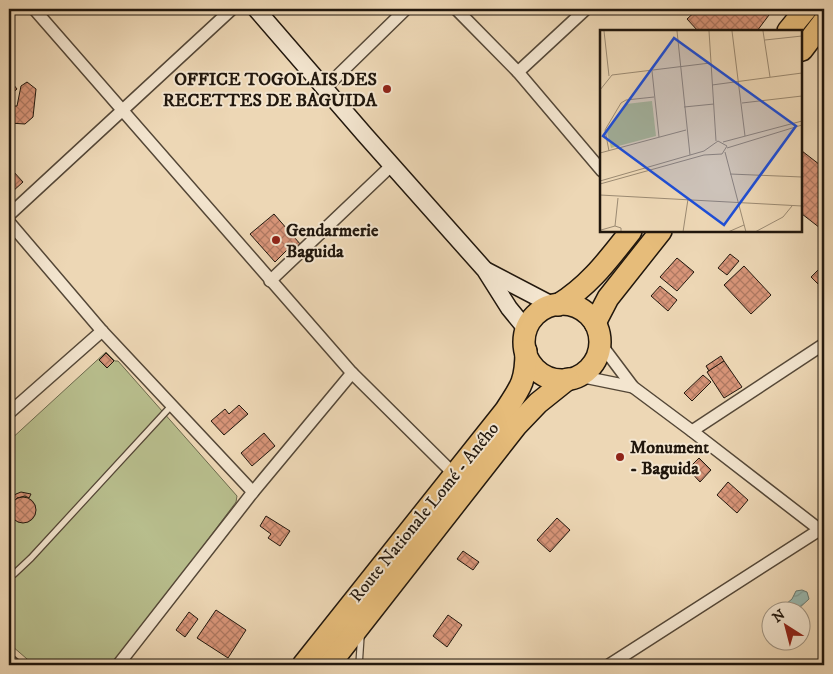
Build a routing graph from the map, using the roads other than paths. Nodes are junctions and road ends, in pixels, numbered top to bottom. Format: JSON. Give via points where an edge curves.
{"nodes":[{"id":1,"x":34,"y":9,"type":"edge"},
{"id":2,"x":232,"y":9,"type":"edge"},
{"id":3,"x":256,"y":9,"type":"edge"},
{"id":4,"x":406,"y":9,"type":"edge"},
{"id":5,"x":456,"y":9,"type":"edge"},
{"id":6,"x":586,"y":9,"type":"edge"},
{"id":7,"x":806,"y":9,"type":"edge"},
{"id":8,"x":824,"y":21,"type":"edge"},
{"id":9,"x":789,"y":30,"type":"edge"},
{"id":10,"x":803,"y":49,"type":"edge"},
{"id":11,"x":518,"y":72,"type":"junction"},
{"id":12,"x":325,"y":88,"type":"junction"},
{"id":13,"x":122,"y":110,"type":"junction"},
{"id":14,"x":392,"y":165,"type":"junction"},
{"id":15,"x":600,"y":168,"type":"edge"},
{"id":16,"x":9,"y":215,"type":"edge"},
{"id":17,"x":9,"y":222,"type":"edge"},
{"id":18,"x":630,"y":232,"type":"edge"},
{"id":19,"x":660,"y":232,"type":"edge"},
{"id":20,"x":485,"y":270,"type":"junction"},
{"id":21,"x":270,"y":281,"type":"junction"},
{"id":22,"x":556,"y":305,"type":"junction"},
{"id":23,"x":102,"y":331,"type":"junction"},
{"id":24,"x":598,"y":333,"type":"junction"},
{"id":25,"x":526,"y":341,"type":"junction"},
{"id":26,"x":824,"y":344,"type":"edge"},
{"id":27,"x":352,"y":373,"type":"junction"},
{"id":28,"x":574,"y":378,"type":"junction"},
{"id":29,"x":633,"y":387,"type":"junction"},
{"id":30,"x":172,"y":405,"type":"junction"},
{"id":31,"x":9,"y":413,"type":"edge"},
{"id":32,"x":692,"y":430,"type":"junction"},
{"id":33,"x":454,"y":474,"type":"junction"},
{"id":34,"x":253,"y":492,"type":"junction"},
{"id":35,"x":823,"y":530,"type":"edge"},
{"id":36,"x":9,"y":575,"type":"edge"},
{"id":37,"x":363,"y":622,"type":"junction"},
{"id":38,"x":9,"y":660,"type":"edge"},
{"id":39,"x":15,"y":665,"type":"edge"},
{"id":40,"x":118,"y":665,"type":"edge"},
{"id":41,"x":303,"y":665,"type":"edge"},
{"id":42,"x":329,"y":665,"type":"edge"},
{"id":43,"x":359,"y":665,"type":"edge"},
{"id":44,"x":610,"y":665,"type":"edge"}],
"edges":[{"from":1,"to":13,"type":"street"},
{"from":2,"to":13,"type":"street"},
{"from":3,"to":12,"type":"street"},
{"from":4,"to":12,"type":"street"},
{"from":5,"to":11,"type":"street"},
{"from":6,"to":11,"type":"street"},
{"from":7,"to":9,"type":"highway"},
{"from":8,"to":10,"type":"highway"},
{"from":11,"to":15,"type":"street"},
{"from":12,"to":14,"type":"street"},
{"from":13,"to":16,"type":"street"},
{"from":13,"to":21,"type":"street"},
{"from":14,"to":20,"type":"street"},
{"from":14,"to":21,"type":"street"},
{"from":17,"to":23,"type":"street"},
{"from":18,"to":22,"type":"highway","via":[[583,288]]},
{"from":19,"to":24,"type":"highway","via":[[608,298]]},
{"from":20,"to":22,"type":"street"},
{"from":20,"to":25,"type":"street","via":[[510,308]]},
{"from":21,"to":27,"type":"street"},
{"from":22,"to":24,"type":"highway","via":[[580,308],[591,317]]},
{"from":22,"to":25,"type":"highway","via":[[537,314]]},
{"from":23,"to":30,"type":"street"},
{"from":23,"to":31,"type":"street"},
{"from":24,"to":28,"type":"highway","via":[[594,363]]},
{"from":24,"to":29,"type":"street"},
{"from":25,"to":28,"type":"highway","via":[[531,364],[541,374],[554,379]]},
{"from":25,"to":33,"type":"highway","name":"Route Nationale Lomé - Aného","via":[[526,371],[520,389]]},
{"from":26,"to":32,"type":"street"},
{"from":27,"to":33,"type":"street"},
{"from":27,"to":34,"type":"street"},
{"from":28,"to":29,"type":"street"},
{"from":28,"to":37,"type":"highway","name":"Route Nationale Lomé - Aného","via":[[538,403],[516,426]]},
{"from":29,"to":32,"type":"street"},
{"from":30,"to":34,"type":"street"},
{"from":30,"to":36,"type":"lane","via":[[31,558]]},
{"from":32,"to":35,"type":"street"},
{"from":33,"to":41,"type":"highway","name":"Route Nationale Lomé - Aného"},
{"from":34,"to":40,"type":"street"},
{"from":35,"to":44,"type":"street"},
{"from":37,"to":42,"type":"highway","name":"Route Nationale Lomé - Aného"},
{"from":37,"to":43,"type":"lane"},
{"from":38,"to":39,"type":"street"}]}
